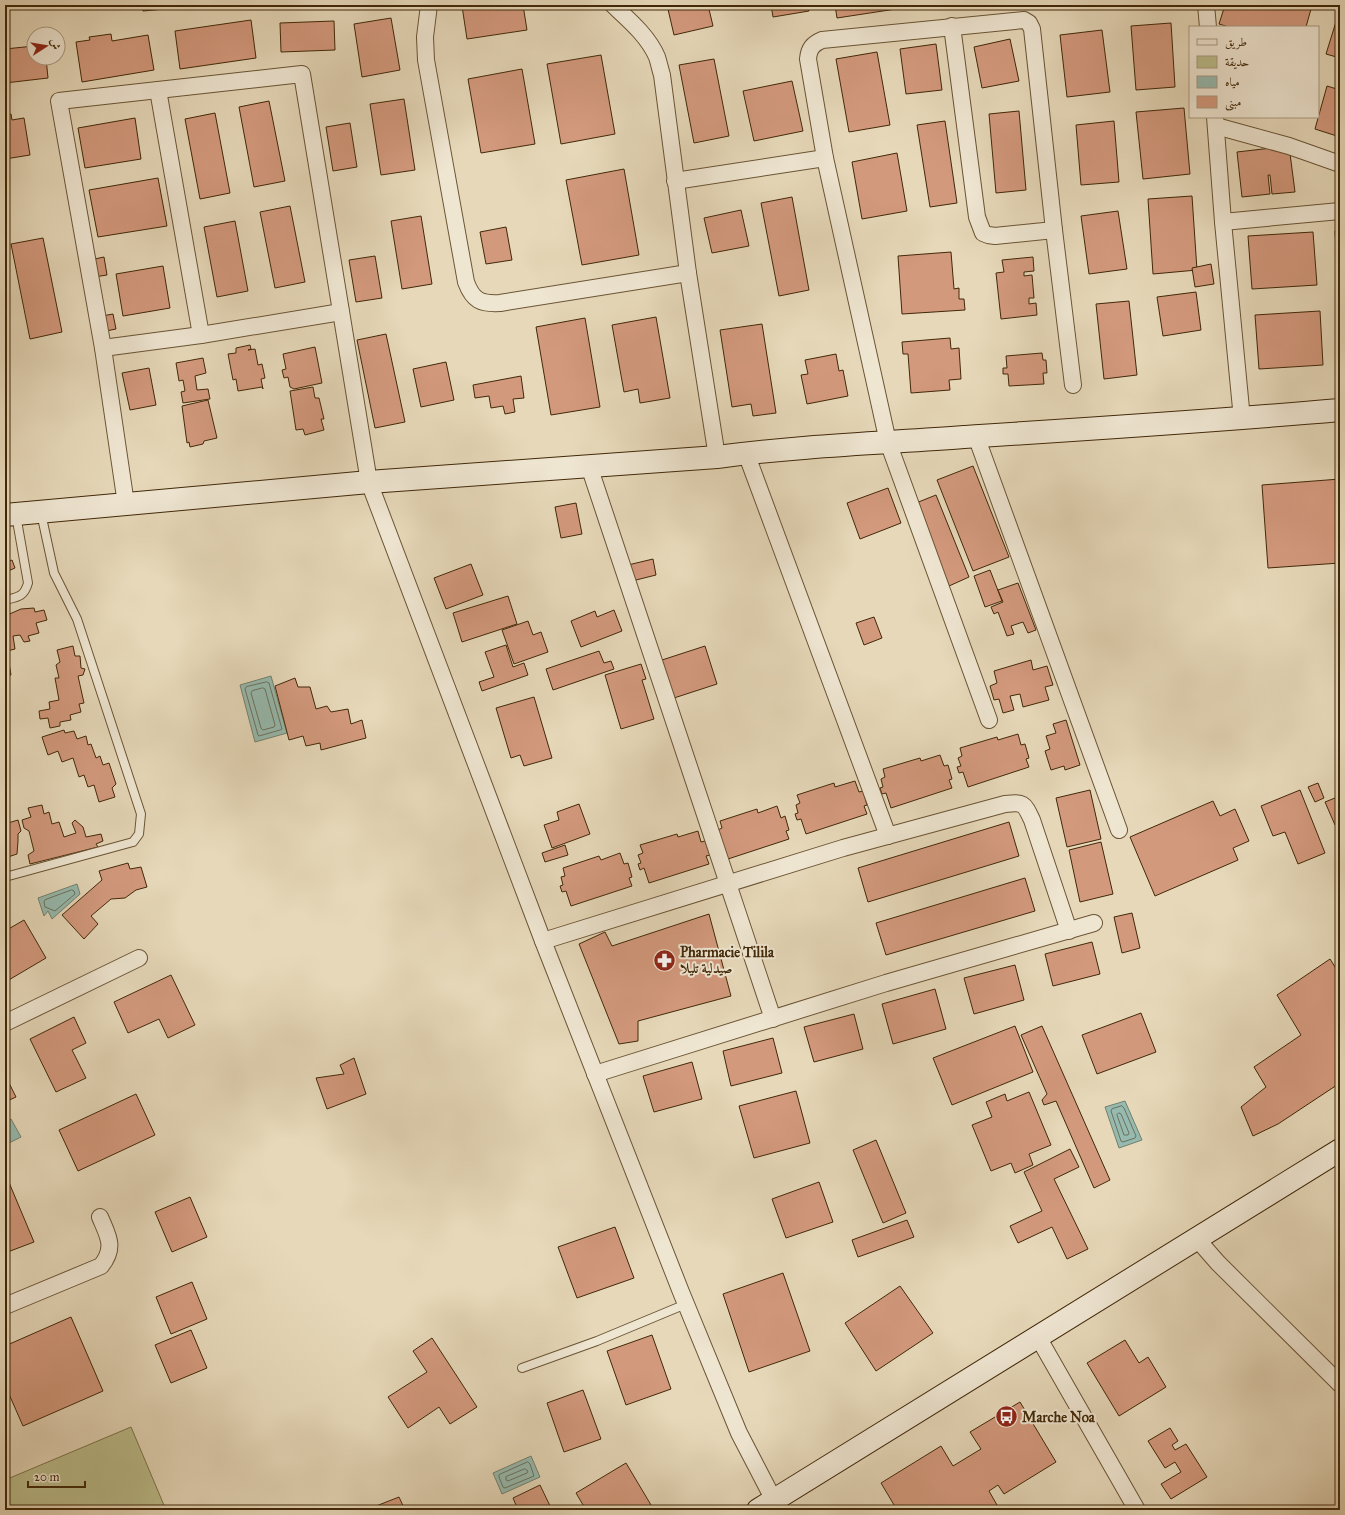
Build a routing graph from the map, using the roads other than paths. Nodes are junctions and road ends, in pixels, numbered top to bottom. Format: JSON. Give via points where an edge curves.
{"nodes":[{"id":1,"x":429,"y":5,"type":"edge"},
{"id":2,"x":613,"y":5,"type":"edge"},
{"id":3,"x":1206,"y":5,"type":"edge"},
{"id":4,"x":952,"y":26,"type":"junction"},
{"id":5,"x":1208,"y":26,"type":"edge"},
{"id":6,"x":158,"y":90,"type":"junction"},
{"id":7,"x":1215,"y":122,"type":"edge"},
{"id":8,"x":825,"y":158,"type":"junction"},
{"id":9,"x":1340,"y":164,"type":"edge"},
{"id":10,"x":675,"y":182,"type":"junction"},
{"id":11,"x":1340,"y":211,"type":"edge"},
{"id":12,"x":1223,"y":222,"type":"junction"},
{"id":13,"x":1054,"y":230,"type":"junction"},
{"id":14,"x":688,"y":273,"type":"junction"},
{"id":15,"x":341,"y":312,"type":"junction"},
{"id":16,"x":201,"y":335,"type":"junction"},
{"id":17,"x":103,"y":348,"type":"junction"},
{"id":18,"x":1073,"y":385,"type":"dead end"},
{"id":19,"x":1340,"y":410,"type":"edge"},
{"id":20,"x":1242,"y":419,"type":"junction"},
{"id":21,"x":976,"y":436,"type":"junction"},
{"id":22,"x":888,"y":442,"type":"junction"},
{"id":23,"x":746,"y":453,"type":"junction"},
{"id":24,"x":717,"y":457,"type":"junction"},
{"id":25,"x":589,"y":466,"type":"junction"},
{"id":26,"x":369,"y":482,"type":"junction"},
{"id":27,"x":126,"y":504,"type":"junction"},
{"id":28,"x":41,"y":512,"type":"junction"},
{"id":29,"x":11,"y":514,"type":"edge"},
{"id":30,"x":5,"y":600,"type":"edge"},
{"id":31,"x":989,"y":720,"type":"dead end"},
{"id":32,"x":1119,"y":830,"type":"dead end"},
{"id":33,"x":888,"y":836,"type":"junction"},
{"id":34,"x":5,"y":877,"type":"edge"},
{"id":35,"x":727,"y":884,"type":"junction"},
{"id":36,"x":1094,"y":924,"type":"dead end"},
{"id":37,"x":1069,"y":931,"type":"junction"},
{"id":38,"x":543,"y":941,"type":"junction"},
{"id":39,"x":139,"y":958,"type":"dead end"},
{"id":40,"x":773,"y":1019,"type":"junction"},
{"id":41,"x":5,"y":1023,"type":"edge"},
{"id":42,"x":595,"y":1074,"type":"junction"},
{"id":43,"x":1340,"y":1150,"type":"edge"},
{"id":44,"x":100,"y":1217,"type":"dead end"},
{"id":45,"x":1197,"y":1239,"type":"junction"},
{"id":46,"x":686,"y":1304,"type":"junction"},
{"id":47,"x":5,"y":1306,"type":"edge"},
{"id":48,"x":1038,"y":1337,"type":"junction"},
{"id":49,"x":522,"y":1368,"type":"dead end"},
{"id":50,"x":1340,"y":1384,"type":"edge"},
{"id":51,"x":770,"y":1507,"type":"edge"},
{"id":52,"x":1137,"y":1510,"type":"edge"}],
"edges":[{"from":1,"to":14,"type":"street","via":[[425,37],[426,60],[470,293],[487,303],[500,303]]},
{"from":2,"to":10,"type":"street","via":[[645,38],[657,58],[662,75]]},
{"from":3,"to":5,"type":"street"},
{"from":4,"to":8,"type":"street","via":[[822,40],[811,46],[808,59]]},
{"from":4,"to":13,"type":"street","via":[[977,217],[983,233],[995,236]]},
{"from":4,"to":13,"type":"street","via":[[1027,20],[1031,26]]},
{"from":6,"to":15,"type":"street","via":[[302,74]]},
{"from":6,"to":16,"type":"street"},
{"from":6,"to":17,"type":"street","via":[[59,101]]},
{"from":7,"to":9,"type":"street"},
{"from":7,"to":12,"type":"street"},
{"from":8,"to":10,"type":"street"},
{"from":8,"to":22,"type":"street"},
{"from":10,"to":14,"type":"street"},
{"from":11,"to":12,"type":"street"},
{"from":12,"to":20,"type":"street"},
{"from":13,"to":18,"type":"street"},
{"from":14,"to":24,"type":"street"},
{"from":15,"to":16,"type":"street"},
{"from":15,"to":26,"type":"street"},
{"from":16,"to":17,"type":"street"},
{"from":17,"to":27,"type":"street"},
{"from":19,"to":20,"type":"street"},
{"from":20,"to":21,"type":"street"},
{"from":21,"to":22,"type":"street"},
{"from":21,"to":32,"type":"street"},
{"from":22,"to":23,"type":"street"},
{"from":22,"to":31,"type":"street"},
{"from":23,"to":24,"type":"street"},
{"from":23,"to":33,"type":"street"},
{"from":24,"to":25,"type":"street"},
{"from":25,"to":26,"type":"street"},
{"from":25,"to":35,"type":"street"},
{"from":26,"to":27,"type":"street"},
{"from":26,"to":38,"type":"street"},
{"from":27,"to":28,"type":"street"},
{"from":28,"to":29,"type":"street"},
{"from":28,"to":34,"type":"lane","via":[[54,573],[77,619],[141,814],[140,834],[133,842]]},
{"from":29,"to":30,"type":"lane","via":[[28,583],[26,591],[18,597]]},
{"from":33,"to":35,"type":"street"},
{"from":33,"to":37,"type":"street","via":[[1005,804],[1022,803],[1032,820]]},
{"from":35,"to":38,"type":"street"},
{"from":35,"to":40,"type":"street"},
{"from":36,"to":37,"type":"street"},
{"from":37,"to":40,"type":"street","via":[[886,982]]},
{"from":38,"to":42,"type":"street"},
{"from":39,"to":41,"type":"street"},
{"from":40,"to":42,"type":"street"},
{"from":42,"to":46,"type":"street"},
{"from":43,"to":45,"type":"street"},
{"from":44,"to":47,"type":"street","via":[[110,1250],[101,1266]]},
{"from":45,"to":48,"type":"street"},
{"from":45,"to":50,"type":"street"},
{"from":46,"to":49,"type":"lane","via":[[597,1341]]},
{"from":46,"to":51,"type":"street"},
{"from":48,"to":51,"type":"street"},
{"from":48,"to":52,"type":"street"}]}
